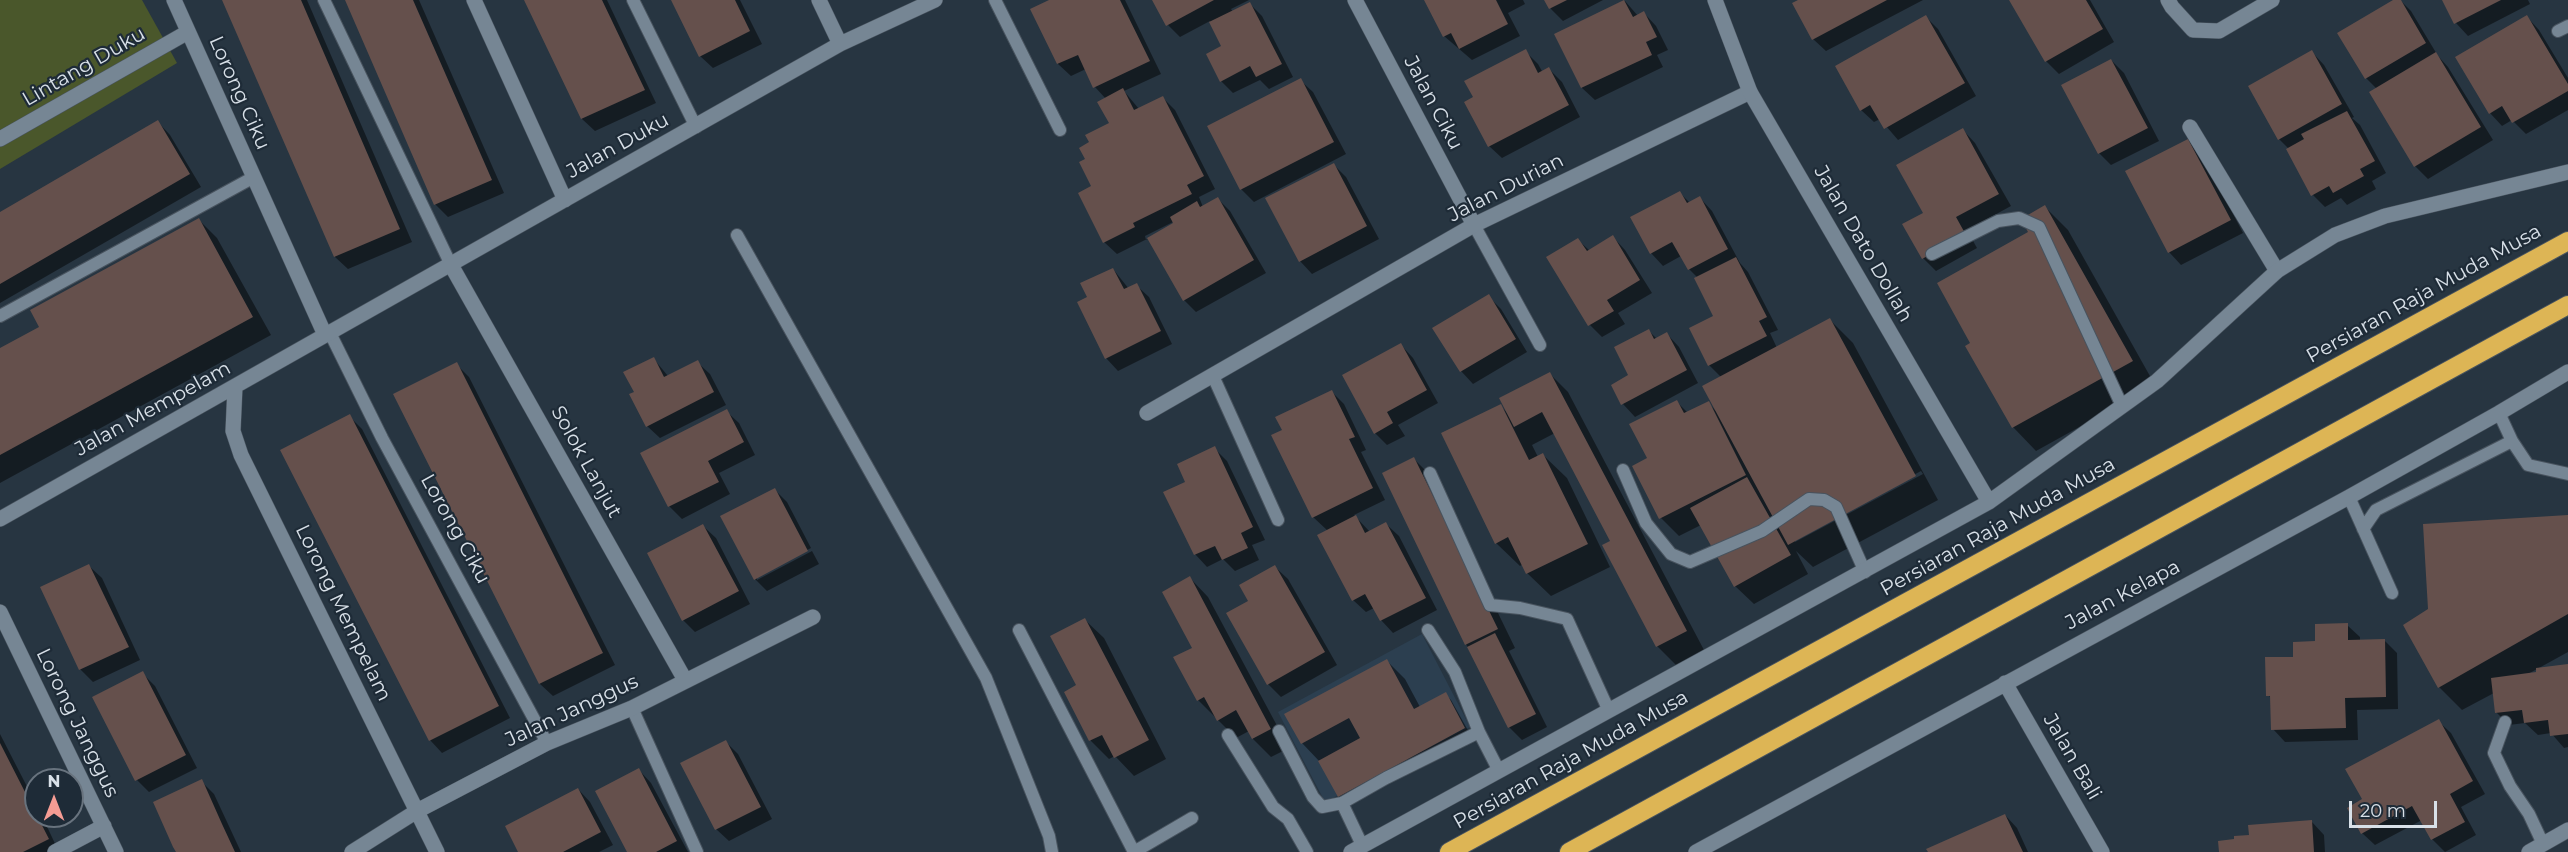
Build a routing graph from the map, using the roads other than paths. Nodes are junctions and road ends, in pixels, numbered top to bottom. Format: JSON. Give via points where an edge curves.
{"nodes":[{"id":1,"x":174,"y":0,"type":"edge"},
{"id":2,"x":324,"y":0,"type":"edge"},
{"id":3,"x":474,"y":0,"type":"edge"},
{"id":4,"x":633,"y":0,"type":"edge"},
{"id":5,"x":819,"y":0,"type":"edge"},
{"id":6,"x":935,"y":0,"type":"edge"},
{"id":7,"x":994,"y":0,"type":"edge"},
{"id":8,"x":1355,"y":0,"type":"edge"},
{"id":9,"x":1715,"y":0,"type":"edge"},
{"id":10,"x":2168,"y":0,"type":"edge"},
{"id":11,"x":2272,"y":0,"type":"edge"},
{"id":12,"x":188,"y":32,"type":"junction"},
{"id":13,"x":840,"y":44,"type":"junction"},
{"id":14,"x":1750,"y":92,"type":"junction"},
{"id":15,"x":696,"y":127,"type":"junction"},
{"id":16,"x":2190,"y":127,"type":"dead end"},
{"id":17,"x":1060,"y":130,"type":"dead end"},
{"id":18,"x":0,"y":139,"type":"edge"},
{"id":19,"x":2568,"y":172,"type":"edge"},
{"id":20,"x":254,"y":177,"type":"junction"},
{"id":21,"x":565,"y":200,"type":"junction"},
{"id":22,"x":1474,"y":225,"type":"junction"},
{"id":23,"x":737,"y":235,"type":"dead end"},
{"id":24,"x":2568,"y":241,"type":"edge"},
{"id":25,"x":1932,"y":254,"type":"dead end"},
{"id":26,"x":451,"y":265,"type":"junction"},
{"id":27,"x":2277,"y":271,"type":"junction"},
{"id":28,"x":2568,"y":306,"type":"edge"},
{"id":29,"x":0,"y":316,"type":"edge"},
{"id":30,"x":328,"y":334,"type":"junction"},
{"id":31,"x":1540,"y":345,"type":"dead end"},
{"id":32,"x":2568,"y":372,"type":"edge"},
{"id":33,"x":1213,"y":376,"type":"junction"},
{"id":34,"x":235,"y":387,"type":"junction"},
{"id":35,"x":2122,"y":406,"type":"junction"},
{"id":36,"x":1147,"y":413,"type":"dead end"},
{"id":37,"x":2499,"y":414,"type":"junction"},
{"id":38,"x":2512,"y":441,"type":"junction"},
{"id":39,"x":1623,"y":470,"type":"dead end"},
{"id":40,"x":1430,"y":473,"type":"dead end"},
{"id":41,"x":2568,"y":474,"type":"edge"},
{"id":42,"x":2349,"y":497,"type":"junction"},
{"id":43,"x":1989,"y":502,"type":"junction"},
{"id":44,"x":0,"y":519,"type":"edge"},
{"id":45,"x":1278,"y":520,"type":"dead end"},
{"id":46,"x":2363,"y":529,"type":"junction"},
{"id":47,"x":1865,"y":572,"type":"junction"},
{"id":48,"x":2392,"y":593,"type":"dead end"},
{"id":49,"x":0,"y":612,"type":"edge"},
{"id":50,"x":813,"y":617,"type":"dead end"},
{"id":51,"x":1019,"y":630,"type":"dead end"},
{"id":52,"x":1428,"y":630,"type":"dead end"},
{"id":53,"x":685,"y":680,"type":"junction"},
{"id":54,"x":2005,"y":682,"type":"junction"},
{"id":55,"x":632,"y":708,"type":"junction"},
{"id":56,"x":1609,"y":711,"type":"junction"},
{"id":57,"x":2505,"y":722,"type":"dead end"},
{"id":58,"x":1279,"y":731,"type":"dead end"},
{"id":59,"x":1479,"y":732,"type":"junction"},
{"id":60,"x":1228,"y":735,"type":"dead end"},
{"id":61,"x":547,"y":743,"type":"junction"},
{"id":62,"x":1498,"y":769,"type":"junction"},
{"id":63,"x":1342,"y":803,"type":"junction"},
{"id":64,"x":417,"y":811,"type":"junction"},
{"id":65,"x":1192,"y":819,"type":"dead end"},
{"id":66,"x":104,"y":826,"type":"junction"},
{"id":67,"x":2568,"y":830,"type":"edge"},
{"id":68,"x":2543,"y":844,"type":"junction"},
{"id":69,"x":1356,"y":848,"type":"edge"},
{"id":70,"x":56,"y":852,"type":"edge"},
{"id":71,"x":116,"y":852,"type":"edge"},
{"id":72,"x":352,"y":852,"type":"edge"},
{"id":73,"x":437,"y":852,"type":"edge"},
{"id":74,"x":697,"y":852,"type":"edge"},
{"id":75,"x":1052,"y":852,"type":"edge"},
{"id":76,"x":1134,"y":852,"type":"edge"},
{"id":77,"x":1307,"y":852,"type":"edge"},
{"id":78,"x":1449,"y":852,"type":"edge"},
{"id":79,"x":1569,"y":852,"type":"edge"},
{"id":80,"x":1696,"y":852,"type":"edge"},
{"id":81,"x":2102,"y":852,"type":"edge"},
{"id":82,"x":2529,"y":852,"type":"edge"}],
"edges":[{"from":1,"to":12,"type":"street","name":"Lorong Ciku"},
{"from":2,"to":26,"type":"lane"},
{"from":3,"to":21,"type":"street"},
{"from":4,"to":15,"type":"lane"},
{"from":5,"to":13,"type":"street"},
{"from":6,"to":13,"type":"street","name":"Jalan Duku"},
{"from":7,"to":17,"type":"lane"},
{"from":8,"to":22,"type":"street","name":"Jalan Ciku"},
{"from":9,"to":14,"type":"street","name":"Jalan Dato Dollah"},
{"from":10,"to":11,"type":"street","via":[[2193,30],[2218,31]]},
{"from":12,"to":18,"type":"street","name":"Lintang Duku"},
{"from":12,"to":20,"type":"street","name":"Lorong Ciku"},
{"from":13,"to":15,"type":"street","name":"Jalan Duku"},
{"from":14,"to":22,"type":"street","name":"Jalan Durian"},
{"from":14,"to":43,"type":"street","name":"Jalan Dato Dollah"},
{"from":15,"to":21,"type":"street","name":"Jalan Duku"},
{"from":16,"to":27,"type":"street"},
{"from":19,"to":27,"type":"street","via":[[2385,216],[2335,235]]},
{"from":20,"to":29,"type":"lane"},
{"from":20,"to":30,"type":"street","name":"Lorong Ciku"},
{"from":21,"to":26,"type":"street","name":"Jalan Duku"},
{"from":22,"to":31,"type":"lane"},
{"from":22,"to":33,"type":"street","name":"Jalan Durian"},
{"from":23,"to":75,"type":"lane","via":[[986,678]]},
{"from":24,"to":78,"type":"highway","name":"Persiaran Raja Muda Musa"},
{"from":25,"to":35,"type":"lane","via":[[1998,220],[2019,218],[2039,227]]},
{"from":26,"to":30,"type":"street","name":"Jalan Duku"},
{"from":26,"to":53,"type":"street","name":"Solok Lanjut"},
{"from":27,"to":35,"type":"street","via":[[2157,381]]},
{"from":28,"to":79,"type":"highway"},
{"from":30,"to":34,"type":"street","name":"Jalan Mempelam"},
{"from":30,"to":61,"type":"lane","name":"Lorong Ciku"},
{"from":32,"to":37,"type":"street","name":"Jalan Kelapa"},
{"from":33,"to":36,"type":"street","name":"Jalan Durian"},
{"from":33,"to":45,"type":"lane"},
{"from":34,"to":44,"type":"street","name":"Jalan Mempelam"},
{"from":34,"to":64,"type":"street","name":"Lorong Mempelam","via":[[233,431],[241,455]]},
{"from":35,"to":43,"type":"street"},
{"from":37,"to":38,"type":"lane"},
{"from":37,"to":42,"type":"street","name":"Jalan Kelapa"},
{"from":38,"to":41,"type":"lane","via":[[2528,465]]},
{"from":38,"to":46,"type":"lane","via":[[2376,510]]},
{"from":39,"to":47,"type":"lane","via":[[1646,523],[1671,554],[1690,562],[1762,531],[1809,499],[1824,500],[1836,507]]},
{"from":40,"to":56,"type":"lane","via":[[1490,605],[1567,619]]},
{"from":42,"to":46,"type":"lane"},
{"from":42,"to":54,"type":"street","name":"Jalan Kelapa"},
{"from":43,"to":47,"type":"street"},
{"from":46,"to":48,"type":"lane"},
{"from":47,"to":56,"type":"street"},
{"from":49,"to":66,"type":"street","name":"Lorong Janggus"},
{"from":50,"to":53,"type":"street","name":"Jalan Janggus"},
{"from":51,"to":76,"type":"lane"},
{"from":52,"to":59,"type":"lane","via":[[1455,672]]},
{"from":53,"to":55,"type":"street","name":"Jalan Janggus"},
{"from":54,"to":80,"type":"street","name":"Jalan Kelapa"},
{"from":54,"to":81,"type":"street","name":"Jalan Bali"},
{"from":55,"to":61,"type":"street","name":"Jalan Janggus"},
{"from":55,"to":74,"type":"lane"},
{"from":56,"to":62,"type":"street"},
{"from":57,"to":68,"type":"lane","via":[[2494,753]]},
{"from":58,"to":63,"type":"lane","via":[[1313,797],[1322,807]]},
{"from":59,"to":62,"type":"lane"},
{"from":59,"to":63,"type":"lane"},
{"from":60,"to":77,"type":"lane"},
{"from":61,"to":64,"type":"street","name":"Jalan Janggus"},
{"from":62,"to":69,"type":"street"},
{"from":63,"to":69,"type":"lane"},
{"from":64,"to":72,"type":"street","name":"Jalan Janggus"},
{"from":64,"to":73,"type":"street","name":"Lorong Mempelam"},
{"from":65,"to":76,"type":"lane"},
{"from":66,"to":70,"type":"street"},
{"from":66,"to":71,"type":"street","name":"Lorong Janggus"},
{"from":67,"to":68,"type":"street"},
{"from":68,"to":82,"type":"street"}]}
